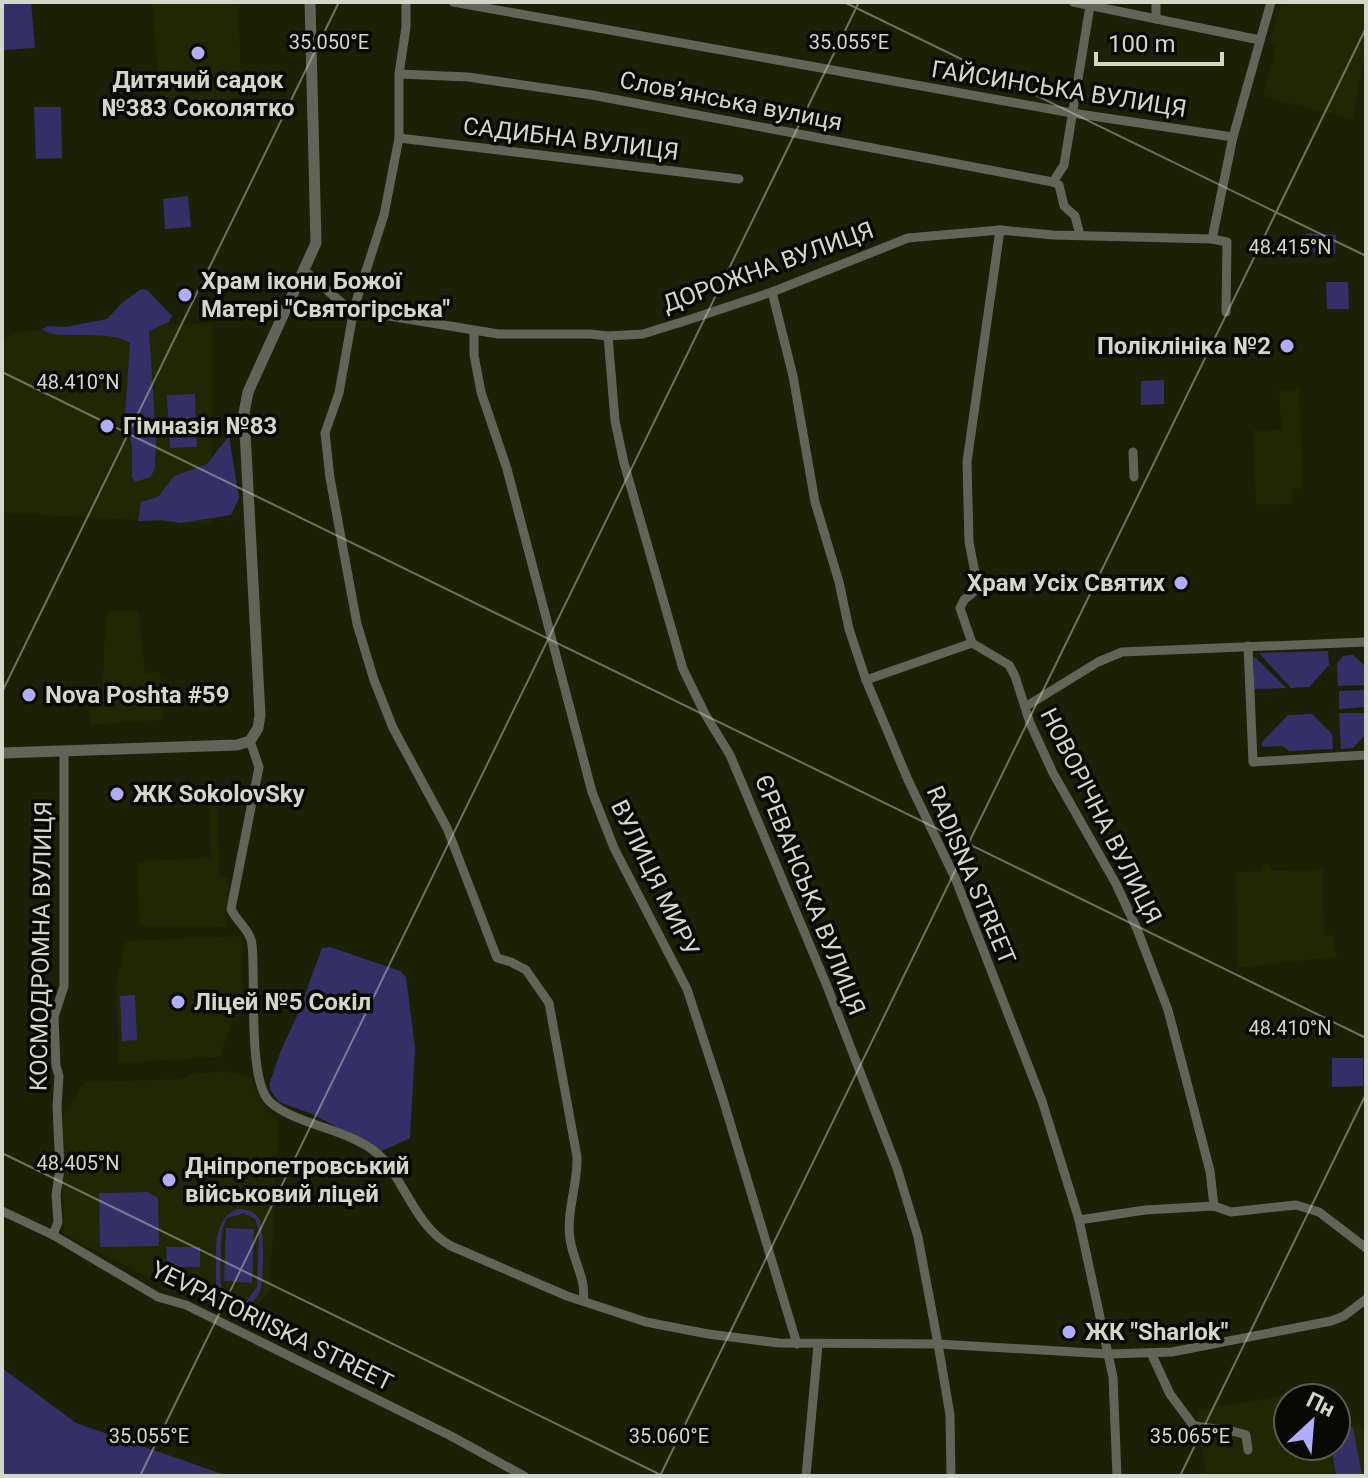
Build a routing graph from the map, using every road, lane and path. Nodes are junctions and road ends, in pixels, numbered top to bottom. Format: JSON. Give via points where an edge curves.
{"nodes":[{"id":1,"x":310,"y":2,"type":"edge"},
{"id":2,"x":406,"y":2,"type":"edge"},
{"id":3,"x":453,"y":2,"type":"edge"},
{"id":4,"x":1073,"y":2,"type":"edge"},
{"id":5,"x":1156,"y":2,"type":"edge"},
{"id":6,"x":1271,"y":2,"type":"edge"},
{"id":7,"x":1090,"y":6,"type":"junction"},
{"id":8,"x":1156,"y":19,"type":"junction"},
{"id":9,"x":1260,"y":40,"type":"junction"},
{"id":10,"x":399,"y":74,"type":"junction"},
{"id":11,"x":1072,"y":113,"type":"junction"},
{"id":12,"x":1233,"y":137,"type":"junction"},
{"id":13,"x":399,"y":138,"type":"junction"},
{"id":14,"x":739,"y":179,"type":"dead end"},
{"id":15,"x":1053,"y":182,"type":"junction"},
{"id":16,"x":1000,"y":230,"type":"junction"},
{"id":17,"x":1080,"y":235,"type":"junction"},
{"id":18,"x":1212,"y":239,"type":"junction"},
{"id":19,"x":305,"y":271,"type":"junction"},
{"id":20,"x":772,"y":292,"type":"junction"},
{"id":21,"x":354,"y":308,"type":"junction"},
{"id":22,"x":1226,"y":312,"type":"dead end"},
{"id":23,"x":474,"y":331,"type":"junction"},
{"id":24,"x":608,"y":336,"type":"junction"},
{"id":25,"x":1133,"y":452,"type":"dead end"},
{"id":26,"x":1134,"y":477,"type":"dead end"},
{"id":27,"x":1366,"y":642,"type":"edge"},
{"id":28,"x":972,"y":643,"type":"junction"},
{"id":29,"x":1248,"y":646,"type":"junction"},
{"id":30,"x":866,"y":680,"type":"junction"},
{"id":31,"x":1025,"y":707,"type":"junction"},
{"id":32,"x":250,"y":741,"type":"junction"},
{"id":33,"x":64,"y":751,"type":"junction"},
{"id":34,"x":2,"y":753,"type":"edge"},
{"id":35,"x":1366,"y":755,"type":"edge"},
{"id":36,"x":1214,"y":1206,"type":"junction"},
{"id":37,"x":2,"y":1211,"type":"edge"},
{"id":38,"x":1079,"y":1220,"type":"junction"},
{"id":39,"x":53,"y":1235,"type":"junction"},
{"id":40,"x":1366,"y":1248,"type":"edge"},
{"id":41,"x":1366,"y":1299,"type":"edge"},
{"id":42,"x":583,"y":1301,"type":"junction"},
{"id":43,"x":797,"y":1344,"type":"junction"},
{"id":44,"x":938,"y":1344,"type":"junction"},
{"id":45,"x":818,"y":1345,"type":"junction"},
{"id":46,"x":1151,"y":1353,"type":"junction"},
{"id":47,"x":1109,"y":1354,"type":"junction"},
{"id":48,"x":1248,"y":1450,"type":"dead end"},
{"id":49,"x":524,"y":1476,"type":"edge"},
{"id":50,"x":806,"y":1476,"type":"edge"},
{"id":51,"x":951,"y":1476,"type":"edge"},
{"id":52,"x":1117,"y":1476,"type":"edge"}],
"edges":[{"from":1,"to":19,"type":"street","via":[[317,225]]},
{"from":2,"to":10,"type":"street"},
{"from":3,"to":11,"type":"street","name":"ГАЙСИНСЬКА ВУЛИЦЯ"},
{"from":4,"to":7,"type":"street"},
{"from":5,"to":8,"type":"street"},
{"from":6,"to":9,"type":"street"},
{"from":7,"to":8,"type":"street"},
{"from":7,"to":11,"type":"street"},
{"from":8,"to":9,"type":"street"},
{"from":9,"to":12,"type":"street"},
{"from":10,"to":13,"type":"street"},
{"from":10,"to":15,"type":"street","name":"Словʼянська вулиця","via":[[468,77],[592,95]]},
{"from":11,"to":12,"type":"street","name":"ГАЙСИНСЬКА ВУЛИЦЯ"},
{"from":11,"to":15,"type":"street","via":[[1064,165]]},
{"from":12,"to":18,"type":"street"},
{"from":13,"to":14,"type":"street","name":"САДИБНА ВУЛИЦЯ"},
{"from":13,"to":21,"type":"street","via":[[384,215]]},
{"from":15,"to":17,"type":"street","via":[[1075,216]]},
{"from":16,"to":17,"type":"street","name":"ДОРОЖНА ВУЛИЦЯ"},
{"from":16,"to":20,"type":"street","name":"ДОРОЖНА ВУЛИЦЯ","via":[[908,238]]},
{"from":16,"to":28,"type":"street","via":[[967,462],[969,542],[978,588],[960,608]]},
{"from":17,"to":18,"type":"street","name":"ДОРОЖНА ВУЛИЦЯ"},
{"from":18,"to":22,"type":"street","via":[[1227,242]]},
{"from":19,"to":21,"type":"street","name":"ДОРОЖНА ВУЛИЦЯ"},
{"from":19,"to":32,"type":"street","via":[[245,402],[260,715]]},
{"from":20,"to":24,"type":"street","name":"ДОРОЖНА ВУЛИЦЯ","via":[[643,334]]},
{"from":20,"to":30,"type":"street","name":"RADISNA STREET","via":[[815,502]]},
{"from":21,"to":23,"type":"street","name":"ДОРОЖНА ВУЛИЦЯ"},
{"from":21,"to":42,"type":"street","via":[[339,393],[325,433],[357,624],[393,728],[447,828],[497,958],[526,970],[549,1003],[577,1157],[569,1227],[585,1289]]},
{"from":23,"to":24,"type":"street","name":"ДОРОЖНА ВУЛИЦЯ"},
{"from":23,"to":43,"type":"street","name":"ВУЛИЦЯ МИРУ","via":[[481,392],[507,469],[592,792],[620,860],[687,989]]},
{"from":24,"to":44,"type":"street","name":"ЄРЕВАНСЬКА ВУЛИЦЯ","via":[[624,463],[683,669],[730,755],[897,1168],[918,1237]]},
{"from":25,"to":26,"type":"street"},
{"from":27,"to":29,"type":"street"},
{"from":28,"to":30,"type":"street"},
{"from":28,"to":31,"type":"street","name":"НОВОРІЧНА ВУЛИЦЯ","via":[[1009,665]]},
{"from":29,"to":31,"type":"street","via":[[1122,652]]},
{"from":29,"to":35,"type":"street","via":[[1253,762]]},
{"from":30,"to":38,"type":"street","name":"RADISNA STREET","via":[[967,908],[1042,1101]]},
{"from":31,"to":36,"type":"street","name":"НОВОРІЧНА ВУЛИЦЯ","via":[[1053,773],[1116,884],[1158,982],[1200,1128]]},
{"from":32,"to":33,"type":"street"},
{"from":32,"to":42,"type":"street","via":[[259,767],[231,909],[252,946],[252,1003],[263,1092],[277,1107],[335,1131],[382,1159],[443,1241]]},
{"from":33,"to":34,"type":"street"},
{"from":33,"to":39,"type":"street","name":"КОСМОДРОМНА ВУЛИЦЯ","via":[[64,986],[54,1017],[60,1169]]},
{"from":36,"to":38,"type":"street"},
{"from":36,"to":40,"type":"street","via":[[1231,1212],[1296,1205],[1319,1212]]},
{"from":37,"to":39,"type":"street","name":"YEVPATORIISKA STREET"},
{"from":38,"to":47,"type":"street","name":"RADISNA STREET"},
{"from":39,"to":49,"type":"street","name":"YEVPATORIISKA STREET","via":[[158,1297],[186,1305]]},
{"from":41,"to":46,"type":"street","via":[[1331,1321]]},
{"from":42,"to":43,"type":"street","via":[[646,1322]]},
{"from":43,"to":45,"type":"street"},
{"from":44,"to":45,"type":"street"},
{"from":44,"to":47,"type":"street"},
{"from":44,"to":51,"type":"street","name":"ЄРЕВАНСЬКА ВУЛИЦЯ","via":[[950,1415]]},
{"from":45,"to":50,"type":"street"},
{"from":46,"to":47,"type":"street"},
{"from":46,"to":48,"type":"street","via":[[1170,1394],[1193,1425],[1233,1429],[1246,1435]]},
{"from":47,"to":52,"type":"street","name":"RADISNA STREET"}]}
